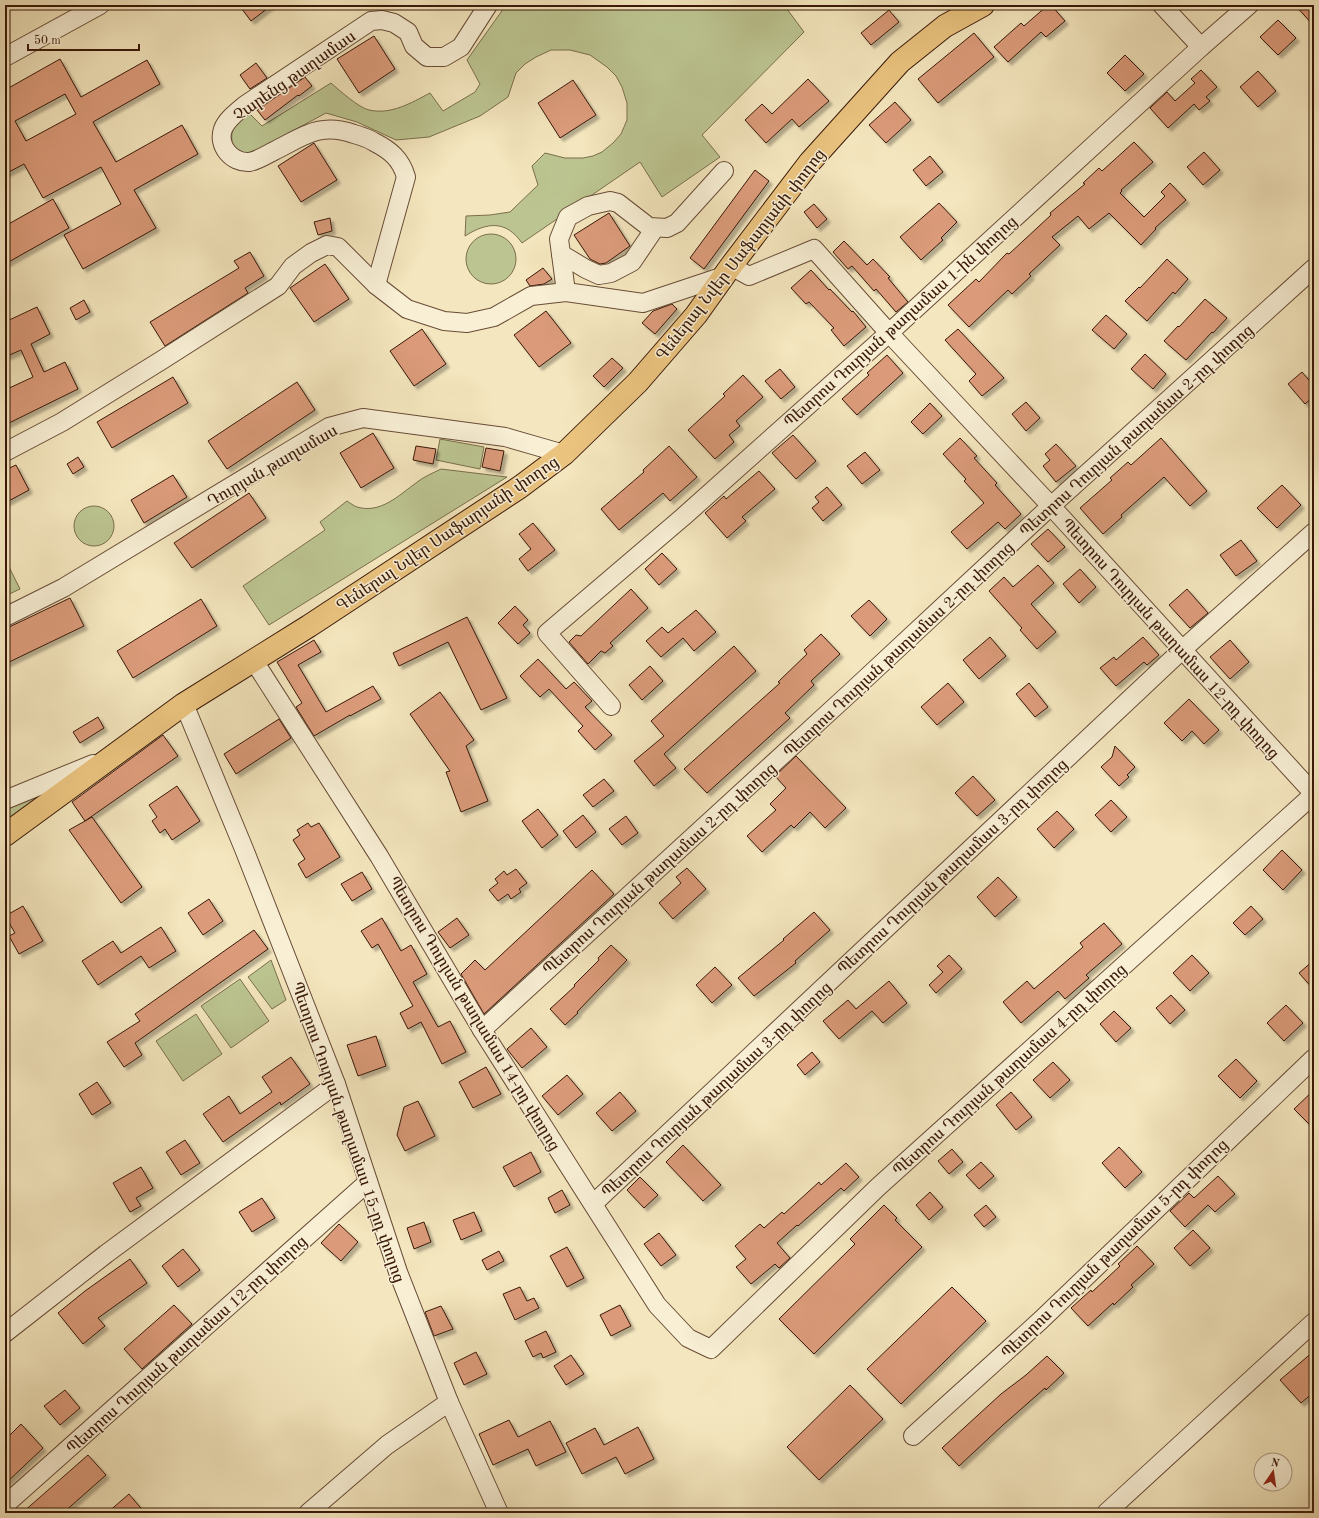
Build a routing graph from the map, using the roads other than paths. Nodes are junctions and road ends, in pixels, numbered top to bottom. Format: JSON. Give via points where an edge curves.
{"nodes":[{"id":1,"x":100,"y":5,"type":"edge"},
{"id":2,"x":488,"y":5,"type":"edge"},
{"id":3,"x":983,"y":5,"type":"edge"},
{"id":4,"x":1162,"y":5,"type":"edge"},
{"id":5,"x":1249,"y":5,"type":"edge"},
{"id":6,"x":1201,"y":47,"type":"junction"},
{"id":7,"x":5,"y":57,"type":"edge"},
{"id":8,"x":724,"y":171,"type":"dead end"},
{"id":9,"x":655,"y":228,"type":"junction"},
{"id":10,"x":561,"y":254,"type":"junction"},
{"id":11,"x":1314,"y":268,"type":"edge"},
{"id":12,"x":727,"y":271,"type":"junction"},
{"id":13,"x":376,"y":285,"type":"junction"},
{"id":14,"x":566,"y":292,"type":"junction"},
{"id":15,"x":888,"y":333,"type":"junction"},
{"id":16,"x":5,"y":452,"type":"edge"},
{"id":17,"x":564,"y":454,"type":"junction"},
{"id":18,"x":1051,"y":506,"type":"junction"},
{"id":19,"x":1314,"y":532,"type":"edge"},
{"id":20,"x":5,"y":617,"type":"edge"},
{"id":21,"x":1182,"y":650,"type":"junction"},
{"id":22,"x":254,"y":661,"type":"junction"},
{"id":23,"x":184,"y":704,"type":"junction"},
{"id":24,"x":611,"y":706,"type":"dead end"},
{"id":25,"x":115,"y":755,"type":"junction"},
{"id":26,"x":1314,"y":794,"type":"edge"},
{"id":27,"x":5,"y":800,"type":"edge"},
{"id":28,"x":5,"y":835,"type":"edge"},
{"id":29,"x":482,"y":1030,"type":"junction"},
{"id":30,"x":1314,"y":1058,"type":"edge"},
{"id":31,"x":336,"y":1084,"type":"junction"},
{"id":32,"x":368,"y":1182,"type":"junction"},
{"id":33,"x":593,"y":1204,"type":"junction"},
{"id":34,"x":1314,"y":1322,"type":"edge"},
{"id":35,"x":5,"y":1333,"type":"edge"},
{"id":36,"x":711,"y":1349,"type":"joint"},
{"id":37,"x":449,"y":1402,"type":"junction"},
{"id":38,"x":913,"y":1436,"type":"dead end"},
{"id":39,"x":5,"y":1506,"type":"edge"},
{"id":40,"x":308,"y":1513,"type":"edge"},
{"id":41,"x":500,"y":1513,"type":"edge"},
{"id":42,"x":1106,"y":1513,"type":"edge"}],
"edges":[{"from":1,"to":7,"type":"street"},
{"from":2,"to":13,"type":"street","name":"Չարենց թաղամաս","via":[[461,47],[444,57],[427,57],[414,46],[408,32],[394,23],[370,21],[245,105],[232,116],[222,130],[224,147],[232,158],[242,162],[255,160],[310,132],[328,129],[344,130],[371,140],[398,159],[406,177]]},
{"from":3,"to":12,"type":"main road","name":"Գեներալ Նվեր Սաֆարյանի փողոց","via":[[945,26],[900,62],[810,162]]},
{"from":4,"to":6,"type":"street"},
{"from":5,"to":6,"type":"street","name":"Պետրոս Դուրյան թաղամաս 1-ին փողոց"},
{"from":6,"to":15,"type":"street","name":"Պետրոս Դուրյան թաղամաս 1-ին փողոց"},
{"from":8,"to":9,"type":"street","via":[[677,223],[667,228]]},
{"from":9,"to":10,"type":"street","via":[[632,262],[611,273],[599,275]]},
{"from":9,"to":10,"type":"street","via":[[649,227],[618,203],[610,201],[588,206],[568,217],[559,239]]},
{"from":10,"to":14,"type":"street"},
{"from":11,"to":18,"type":"street","name":"Պետրոս Դուրյան թաղամաս 2-րդ փողոց"},
{"from":12,"to":14,"type":"street","via":[[644,303]]},
{"from":12,"to":15,"type":"street","name":"Պետրոս Դուրյան թաղամաս 12-րդ փողոց","via":[[749,276],[814,249]]},
{"from":12,"to":17,"type":"main road","name":"Գեներալ Նվեր Սաֆարյանի փողոց","via":[[696,315],[638,382]]},
{"from":13,"to":14,"type":"street","via":[[407,309],[444,321],[467,323],[494,317],[531,296]]},
{"from":13,"to":16,"type":"street","via":[[338,247],[327,245],[293,266],[278,286],[68,418]]},
{"from":15,"to":18,"type":"street","name":"Պետրոս Դուրյան թաղամաս 12-րդ փողոց"},
{"from":15,"to":24,"type":"street","name":"Պետրոս Դուրյան թաղամաս 1-ին փողոց","via":[[683,517],[547,633]]},
{"from":17,"to":20,"type":"street","name":"Դուրյան թաղամաս","via":[[505,437],[363,418],[329,427],[63,588]]},
{"from":17,"to":22,"type":"main road","name":"Գեներալ Նվեր Սաֆարյանի փողոց","via":[[520,487]]},
{"from":18,"to":21,"type":"street","name":"Պետրոս Դուրյան թաղամաս 12-րդ փողոց"},
{"from":18,"to":29,"type":"street","name":"Պետրոս Դուրյան թաղամաս 2-րդ փողոց"},
{"from":19,"to":21,"type":"street","name":"Պետրոս Դուրյան թաղամաս 3-րդ փողոց"},
{"from":21,"to":26,"type":"street","name":"Պետրոս Դուրյան թաղամաս 12-րդ փողոց"},
{"from":21,"to":33,"type":"street","name":"Պետրոս Դուրյան թաղամաս 3-րդ փողոց"},
{"from":22,"to":23,"type":"main road","name":"Գեներալ Նվեր Սաֆարյանի փողոց"},
{"from":22,"to":29,"type":"street","name":"Պետրոս Դուրյան թաղամաս 14-րդ փողոց","via":[[379,856]]},
{"from":23,"to":25,"type":"main road","name":"Գեներալ Նվեր Սաֆարյանի փողոց"},
{"from":23,"to":31,"type":"street","name":"Պետրոս Դուրյան թաղամաս 15-րդ փողոց"},
{"from":25,"to":27,"type":"street","name":"Գեներալ Նվեր Սաֆարյանի փողոց"},
{"from":25,"to":28,"type":"main road"},
{"from":26,"to":36,"type":"street","name":"Պետրոս Դուրյան թաղամաս 4-րդ փողոց","via":[[878,1187]]},
{"from":29,"to":33,"type":"street","name":"Պետրոս Դուրյան թաղամաս 14-րդ փողոց"},
{"from":30,"to":38,"type":"street","name":"Պետրոս Դուրյան թաղամաս 5-րդ փողոց","via":[[1041,1320]]},
{"from":31,"to":32,"type":"street","name":"Պետրոս Դուրյան թաղամաս 15-րդ փողոց"},
{"from":31,"to":35,"type":"street","via":[[106,1254]]},
{"from":32,"to":37,"type":"street","name":"Պետրոս Դուրյան թաղամաս 15-րդ փողոց","via":[[398,1272]]},
{"from":32,"to":39,"type":"street","name":"Պետրոս Դուրյան թաղամաս 12-րդ փողոց"},
{"from":33,"to":36,"type":"street","name":"Պետրոս Դուրյան թաղամաս 14-րդ փողոց","via":[[657,1305],[688,1338]]},
{"from":34,"to":42,"type":"street"},
{"from":37,"to":40,"type":"street","via":[[387,1445]]},
{"from":37,"to":41,"type":"street","name":"Պետրոս Դուրյան թաղամաս 15-րդ փողոց"}]}
